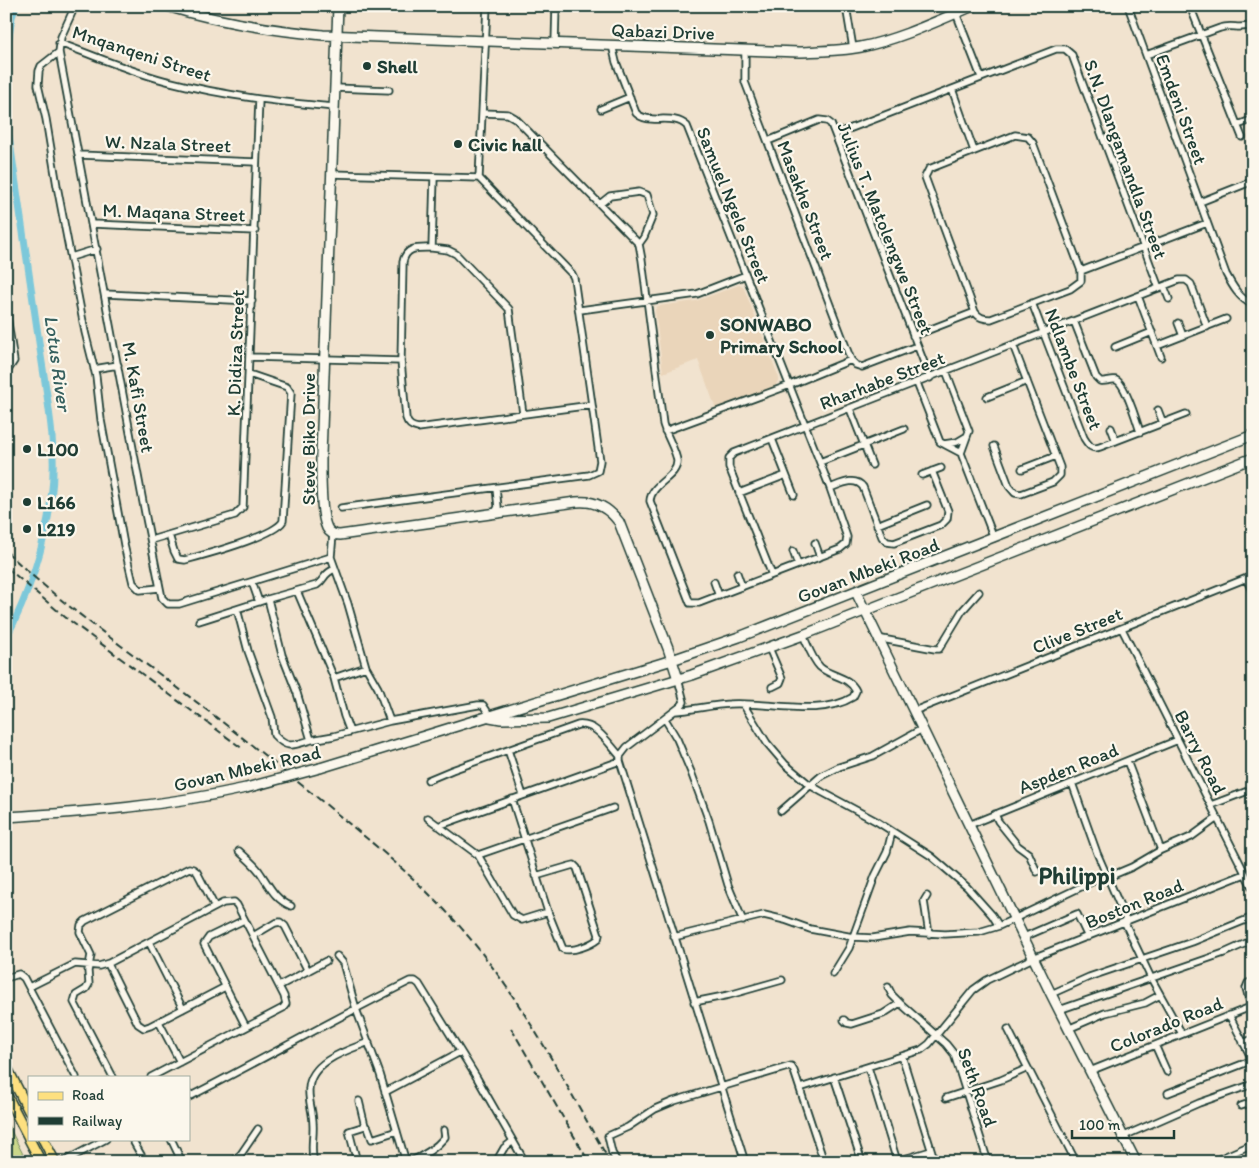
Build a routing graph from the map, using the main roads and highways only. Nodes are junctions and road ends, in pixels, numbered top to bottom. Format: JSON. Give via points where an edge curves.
{"nodes":[{"id":1,"x":166,"y":6,"type":"edge"},
{"id":2,"x":338,"y":6,"type":"edge"},
{"id":3,"x":974,"y":6,"type":"edge"},
{"id":4,"x":337,"y":35,"type":"junction"},
{"id":5,"x":1253,"y":435,"type":"edge"},
{"id":6,"x":1253,"y":458,"type":"edge"},
{"id":7,"x":856,"y":592,"type":"junction"},
{"id":8,"x":864,"y":611,"type":"junction"},
{"id":9,"x":672,"y":660,"type":"junction"},
{"id":10,"x":678,"y":679,"type":"junction"},
{"id":11,"x":487,"y":714,"type":"junction"},
{"id":12,"x":6,"y":816,"type":"edge"},
{"id":13,"x":6,"y":1066,"type":"edge"},
{"id":14,"x":6,"y":1094,"type":"edge"},
{"id":15,"x":28,"y":1109,"type":"edge"},
{"id":16,"x":28,"y":1137,"type":"edge"},
{"id":17,"x":30,"y":1140,"type":"edge"},
{"id":18,"x":44,"y":1140,"type":"edge"},
{"id":19,"x":41,"y":1162,"type":"edge"},
{"id":20,"x":55,"y":1162,"type":"edge"},
{"id":21,"x":1136,"y":1162,"type":"edge"}],
"edges":[{"from":1,"to":4,"type":"main road","name":"Qabazi Drive","via":[[258,28]]},
{"from":2,"to":4,"type":"main road","name":"Steve Biko Drive"},
{"from":3,"to":4,"type":"main road","name":"Qabazi Drive","via":[[889,39],[853,48],[799,52]]},
{"from":4,"to":9,"type":"main road","name":"Steve Biko Drive","via":[[321,485],[326,526],[333,534],[350,534],[583,501],[603,507],[618,522]]},
{"from":5,"to":7,"type":"main road","name":"Govan Mbeki Road"},
{"from":6,"to":8,"type":"main road","name":"Govan Mbeki Road"},
{"from":7,"to":8,"type":"main road"},
{"from":7,"to":9,"type":"main road","name":"Govan Mbeki Road"},
{"from":8,"to":10,"type":"main road","name":"Govan Mbeki Road"},
{"from":8,"to":21,"type":"main road"},
{"from":9,"to":10,"type":"main road"},
{"from":9,"to":11,"type":"main road","name":"Govan Mbeki Road"},
{"from":10,"to":11,"type":"main road","name":"Govan Mbeki Road","via":[[548,718],[501,719]]},
{"from":11,"to":12,"type":"main road","name":"Govan Mbeki Road","bridge":true,"via":[[320,768],[246,788],[129,808]]},
{"from":13,"to":15,"type":"main road"},
{"from":14,"to":16,"type":"main road"},
{"from":17,"to":19,"type":"main road"},
{"from":18,"to":20,"type":"main road"}]}
